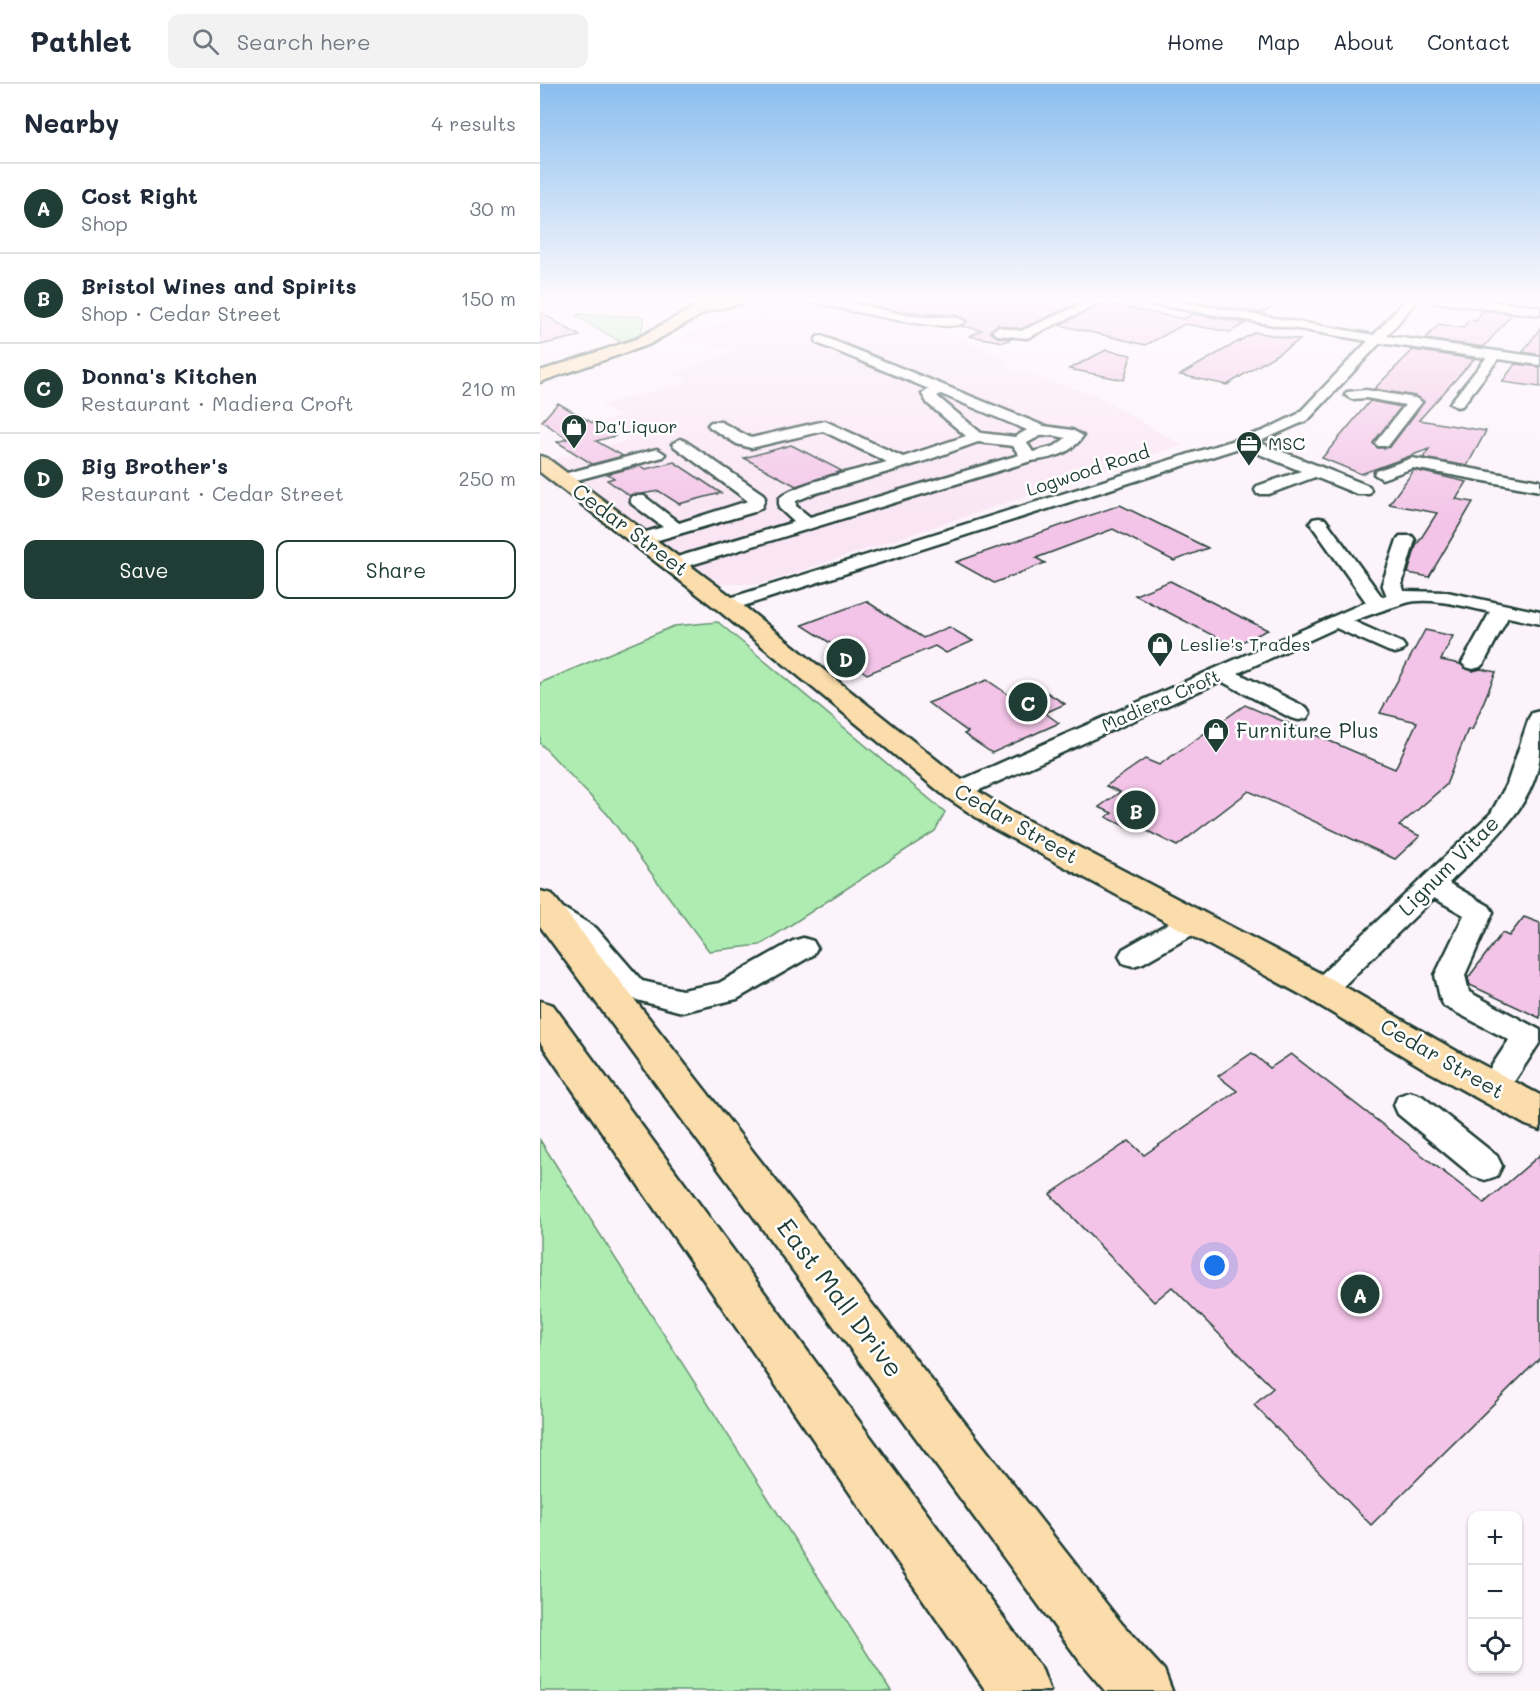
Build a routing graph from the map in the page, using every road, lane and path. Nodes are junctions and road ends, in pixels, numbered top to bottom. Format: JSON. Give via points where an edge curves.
{"nodes":[{"id":1,"x":904,"y":373,"type":"edge"},
{"id":2,"x":1345,"y":373,"type":"edge"},
{"id":3,"x":1481,"y":373,"type":"edge"},
{"id":4,"x":942,"y":388,"type":"junction"},
{"id":5,"x":1353,"y":395,"type":"dead end"},
{"id":6,"x":1457,"y":403,"type":"dead end"},
{"id":7,"x":716,"y":425,"type":"dead end"},
{"id":8,"x":1041,"y":430,"type":"junction"},
{"id":9,"x":977,"y":437,"type":"junction"},
{"id":10,"x":1018,"y":442,"type":"junction"},
{"id":11,"x":1243,"y":442,"type":"junction"},
{"id":12,"x":1383,"y":443,"type":"dead end"},
{"id":13,"x":680,"y":444,"type":"dead end"},
{"id":14,"x":657,"y":454,"type":"dead end"},
{"id":15,"x":1029,"y":457,"type":"junction"},
{"id":16,"x":900,"y":462,"type":"junction"},
{"id":17,"x":551,"y":470,"type":"edge"},
{"id":18,"x":1315,"y":471,"type":"junction"},
{"id":19,"x":1382,"y":474,"type":"dead end"},
{"id":20,"x":1540,"y":486,"type":"edge"},
{"id":21,"x":1263,"y":490,"type":"dead end"},
{"id":22,"x":1363,"y":490,"type":"dead end"},
{"id":23,"x":638,"y":500,"type":"dead end"},
{"id":24,"x":720,"y":500,"type":"dead end"},
{"id":25,"x":662,"y":517,"type":"junction"},
{"id":26,"x":1319,"y":523,"type":"dead end"},
{"id":27,"x":807,"y":524,"type":"junction"},
{"id":28,"x":676,"y":529,"type":"junction"},
{"id":29,"x":642,"y":539,"type":"junction"},
{"id":30,"x":1406,"y":540,"type":"dead end"},
{"id":31,"x":674,"y":564,"type":"junction"},
{"id":32,"x":1388,"y":602,"type":"junction"},
{"id":33,"x":727,"y":605,"type":"junction"},
{"id":34,"x":1501,"y":610,"type":"junction"},
{"id":35,"x":1540,"y":618,"type":"edge"},
{"id":36,"x":1336,"y":621,"type":"junction"},
{"id":37,"x":1395,"y":647,"type":"dead end"},
{"id":38,"x":1473,"y":663,"type":"dead end"},
{"id":39,"x":1222,"y":673,"type":"junction"},
{"id":40,"x":1299,"y":713,"type":"dead end"},
{"id":41,"x":1540,"y":718,"type":"edge"},
{"id":42,"x":957,"y":791,"type":"junction"},
{"id":43,"x":1431,"y":885,"type":"junction"},
{"id":44,"x":542,"y":905,"type":"edge"},
{"id":45,"x":1193,"y":922,"type":"junction"},
{"id":46,"x":803,"y":948,"type":"dead end"},
{"id":47,"x":1133,"y":956,"type":"dead end"},
{"id":48,"x":1322,"y":990,"type":"junction"},
{"id":49,"x":540,"y":1014,"type":"edge"},
{"id":50,"x":1493,"y":1088,"type":"junction"},
{"id":51,"x":1410,"y":1105,"type":"dead end"},
{"id":52,"x":1540,"y":1114,"type":"edge"},
{"id":53,"x":1485,"y":1166,"type":"dead end"},
{"id":54,"x":1021,"y":1691,"type":"edge"},
{"id":55,"x":1143,"y":1691,"type":"edge"}],
"edges":[{"from":1,"to":4,"type":"street"},
{"from":2,"to":11,"type":"street","name":"Logwood Road","via":[[1303,417]]},
{"from":3,"to":6,"type":"street"},
{"from":4,"to":8,"type":"street"},
{"from":4,"to":9,"type":"street","via":[[929,394],[933,401]]},
{"from":5,"to":12,"type":"street","via":[[1416,402]]},
{"from":7,"to":16,"type":"street","via":[[751,443],[825,426]]},
{"from":8,"to":10,"type":"street"},
{"from":8,"to":15,"type":"street","via":[[1075,436],[1071,444],[1055,452]]},
{"from":9,"to":10,"type":"street"},
{"from":9,"to":16,"type":"street"},
{"from":10,"to":15,"type":"street"},
{"from":11,"to":18,"type":"street"},
{"from":11,"to":33,"type":"street","name":"Logwood Road"},
{"from":13,"to":28,"type":"street","via":[[757,498],[748,508]]},
{"from":14,"to":17,"type":"street"},
{"from":15,"to":27,"type":"street"},
{"from":16,"to":27,"type":"street","via":[[787,499],[788,508]]},
{"from":17,"to":29,"type":"main road","name":"Cedar Street"},
{"from":18,"to":21,"type":"street"},
{"from":18,"to":22,"type":"street"},
{"from":19,"to":20,"type":"street","via":[[1412,463]]},
{"from":23,"to":25,"type":"street"},
{"from":24,"to":25,"type":"street"},
{"from":25,"to":28,"type":"street"},
{"from":26,"to":32,"type":"street"},
{"from":27,"to":31,"type":"street"},
{"from":28,"to":29,"type":"street"},
{"from":29,"to":31,"type":"main road","name":"Cedar Street"},
{"from":30,"to":32,"type":"street"},
{"from":31,"to":33,"type":"main road","name":"Cedar Street"},
{"from":32,"to":34,"type":"street","name":"Madiera Croft","via":[[1415,596]]},
{"from":32,"to":36,"type":"street","name":"Madiera Croft"},
{"from":33,"to":42,"type":"main road","name":"Cedar Street"},
{"from":34,"to":35,"type":"street","name":"Madiera Croft"},
{"from":34,"to":38,"type":"street"},
{"from":36,"to":37,"type":"street"},
{"from":36,"to":39,"type":"street","name":"Madiera Croft"},
{"from":39,"to":40,"type":"street"},
{"from":39,"to":42,"type":"street","name":"Madiera Croft"},
{"from":41,"to":43,"type":"street","name":"Lignum Vitae","via":[[1519,784],[1501,817]]},
{"from":42,"to":45,"type":"main road","name":"Cedar Street","via":[[1002,820]]},
{"from":43,"to":48,"type":"street","name":"Lignum Vitae"},
{"from":43,"to":50,"type":"street","via":[[1479,912],[1450,975],[1455,998],[1528,1036]]},
{"from":44,"to":46,"type":"street","via":[[586,935],[632,989],[682,1001],[727,992]]},
{"from":44,"to":55,"type":"main road","name":"East Mall Drive","via":[[1102,1644]]},
{"from":45,"to":47,"type":"street"},
{"from":45,"to":48,"type":"main road","name":"Cedar Street"},
{"from":48,"to":50,"type":"main road","name":"Cedar Street"},
{"from":49,"to":54,"type":"main road"},
{"from":50,"to":52,"type":"main road","name":"Cedar Street"},
{"from":51,"to":53,"type":"street"}]}
